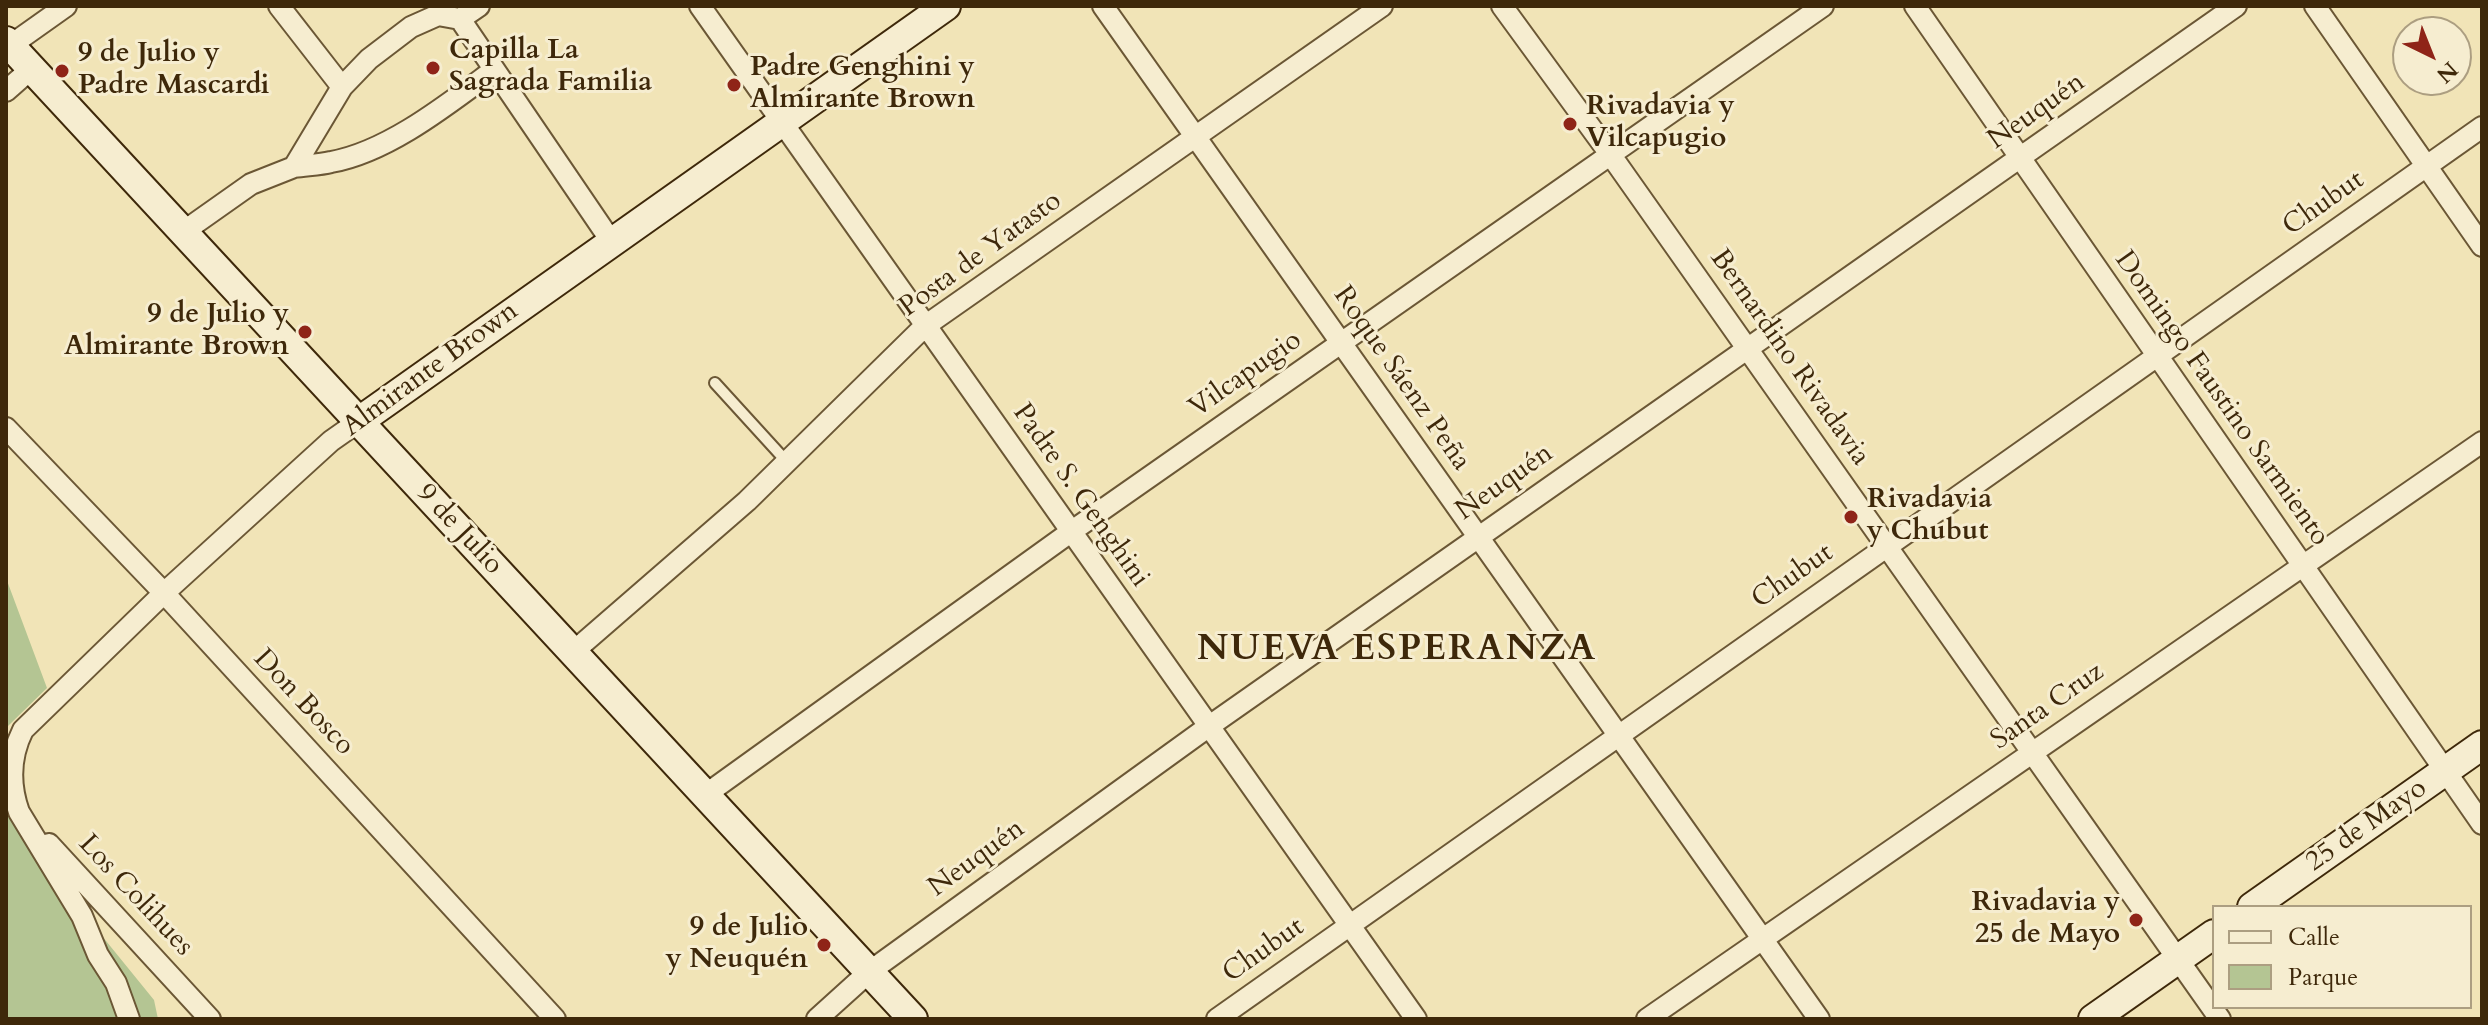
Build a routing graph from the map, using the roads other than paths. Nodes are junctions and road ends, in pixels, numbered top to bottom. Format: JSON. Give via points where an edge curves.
{"nodes":[{"id":1,"x":66,"y":6,"type":"edge"},
{"id":2,"x":279,"y":6,"type":"edge"},
{"id":3,"x":479,"y":6,"type":"edge"},
{"id":4,"x":700,"y":6,"type":"edge"},
{"id":5,"x":946,"y":6,"type":"edge"},
{"id":6,"x":1103,"y":6,"type":"edge"},
{"id":7,"x":1382,"y":6,"type":"edge"},
{"id":8,"x":1502,"y":6,"type":"edge"},
{"id":9,"x":1823,"y":6,"type":"edge"},
{"id":10,"x":1915,"y":6,"type":"edge"},
{"id":11,"x":2236,"y":6,"type":"edge"},
{"id":12,"x":2315,"y":6,"type":"edge"},
{"id":13,"x":460,"y":19,"type":"junction"},
{"id":14,"x":8,"y":43,"type":"edge"},
{"id":15,"x":31,"y":69,"type":"junction"},
{"id":16,"x":494,"y":70,"type":"junction"},
{"id":17,"x":342,"y":87,"type":"junction"},
{"id":18,"x":6,"y":91,"type":"edge"},
{"id":19,"x":781,"y":123,"type":"junction"},
{"id":20,"x":2482,"y":127,"type":"edge"},
{"id":21,"x":1196,"y":137,"type":"junction"},
{"id":22,"x":1610,"y":154,"type":"junction"},
{"id":23,"x":2020,"y":159,"type":"junction"},
{"id":24,"x":294,"y":167,"type":"junction"},
{"id":25,"x":2426,"y":167,"type":"junction"},
{"id":26,"x":183,"y":232,"type":"junction"},
{"id":27,"x":611,"y":241,"type":"junction"},
{"id":28,"x":2482,"y":246,"type":"edge"},
{"id":29,"x":925,"y":326,"type":"junction"},
{"id":30,"x":1342,"y":343,"type":"junction"},
{"id":31,"x":1747,"y":349,"type":"junction"},
{"id":32,"x":2156,"y":355,"type":"junction"},
{"id":33,"x":715,"y":383,"type":"dead end"},
{"id":34,"x":358,"y":422,"type":"junction"},
{"id":35,"x":6,"y":428,"type":"edge"},
{"id":36,"x":2482,"y":442,"type":"edge"},
{"id":37,"x":787,"y":462,"type":"junction"},
{"id":38,"x":1072,"y":531,"type":"junction"},
{"id":39,"x":1477,"y":537,"type":"junction"},
{"id":40,"x":1887,"y":545,"type":"junction"},
{"id":41,"x":2303,"y":564,"type":"junction"},
{"id":42,"x":164,"y":593,"type":"junction"},
{"id":43,"x":573,"y":652,"type":"junction"},
{"id":44,"x":1208,"y":727,"type":"junction"},
{"id":45,"x":1618,"y":735,"type":"junction"},
{"id":46,"x":2482,"y":745,"type":"edge"},
{"id":47,"x":2033,"y":752,"type":"junction"},
{"id":48,"x":2444,"y":772,"type":"junction"},
{"id":49,"x":705,"y":795,"type":"junction"},
{"id":50,"x":19,"y":812,"type":"junction"},
{"id":51,"x":2482,"y":824,"type":"edge"},
{"id":52,"x":2255,"y":905,"type":"edge"},
{"id":53,"x":1350,"y":925,"type":"junction"},
{"id":54,"x":2212,"y":935,"type":"edge"},
{"id":55,"x":1762,"y":939,"type":"junction"},
{"id":56,"x":2178,"y":959,"type":"junction"},
{"id":57,"x":869,"y":972,"type":"junction"},
{"id":58,"x":2212,"y":1008,"type":"edge"},
{"id":59,"x":129,"y":1019,"type":"edge"},
{"id":60,"x":210,"y":1019,"type":"edge"},
{"id":61,"x":555,"y":1019,"type":"edge"},
{"id":62,"x":817,"y":1019,"type":"edge"},
{"id":63,"x":913,"y":1019,"type":"edge"},
{"id":64,"x":1217,"y":1019,"type":"edge"},
{"id":65,"x":1416,"y":1019,"type":"edge"},
{"id":66,"x":1647,"y":1019,"type":"edge"},
{"id":67,"x":1819,"y":1019,"type":"edge"},
{"id":68,"x":2093,"y":1019,"type":"edge"}],
"edges":[{"from":1,"to":14,"type":"street"},
{"from":2,"to":17,"type":"street"},
{"from":3,"to":13,"type":"street"},
{"from":4,"to":19,"type":"street","name":"Padre S. Genghini"},
{"from":5,"to":19,"type":"street","name":"Almirante Brown"},
{"from":6,"to":21,"type":"street","name":"Roque Sáenz Peña"},
{"from":7,"to":21,"type":"street","name":"Posta de Yatasto"},
{"from":8,"to":22,"type":"street","name":"Bernardino Rivadavia"},
{"from":9,"to":22,"type":"street","name":"Vilcapugio"},
{"from":10,"to":23,"type":"street","name":"Domingo Faustino Sarmiento"},
{"from":11,"to":23,"type":"street","name":"Neuquén"},
{"from":12,"to":25,"type":"street"},
{"from":13,"to":16,"type":"street"},
{"from":13,"to":17,"type":"street","via":[[438,15],[411,27]]},
{"from":14,"to":15,"type":"street","name":"9 de Julio"},
{"from":15,"to":18,"type":"street"},
{"from":15,"to":26,"type":"street","name":"9 de Julio"},
{"from":16,"to":24,"type":"street","via":[[372,148],[334,162]]},
{"from":16,"to":27,"type":"street"},
{"from":17,"to":24,"type":"street"},
{"from":19,"to":27,"type":"street","name":"Almirante Brown"},
{"from":19,"to":29,"type":"street","name":"Padre S. Genghini"},
{"from":20,"to":25,"type":"street","name":"Chubut"},
{"from":21,"to":29,"type":"street","name":"Posta de Yatasto"},
{"from":21,"to":30,"type":"street","name":"Roque Sáenz Peña"},
{"from":22,"to":30,"type":"street","name":"Vilcapugio"},
{"from":22,"to":31,"type":"street","name":"Bernardino Rivadavia"},
{"from":23,"to":31,"type":"street","name":"Neuquén"},
{"from":23,"to":32,"type":"street","name":"Domingo Faustino Sarmiento"},
{"from":24,"to":26,"type":"street","via":[[251,184]]},
{"from":25,"to":28,"type":"street"},
{"from":25,"to":32,"type":"street","name":"Chubut"},
{"from":26,"to":34,"type":"street","name":"9 de Julio"},
{"from":27,"to":34,"type":"street","name":"Almirante Brown"},
{"from":29,"to":37,"type":"street","name":"Posta de Yatasto"},
{"from":29,"to":38,"type":"street","name":"Padre S. Genghini"},
{"from":30,"to":38,"type":"street","name":"Vilcapugio"},
{"from":30,"to":39,"type":"street","name":"Roque Sáenz Peña"},
{"from":31,"to":39,"type":"street","name":"Neuquén"},
{"from":31,"to":40,"type":"street","name":"Bernardino Rivadavia"},
{"from":32,"to":40,"type":"street","name":"Chubut"},
{"from":32,"to":41,"type":"street","name":"Domingo Faustino Sarmiento"},
{"from":33,"to":37,"type":"lane"},
{"from":34,"to":42,"type":"street","name":"Almirante Brown"},
{"from":34,"to":43,"type":"street","name":"9 de Julio"},
{"from":35,"to":42,"type":"street","name":"Don Bosco"},
{"from":36,"to":41,"type":"street","name":"Santa Cruz"},
{"from":37,"to":43,"type":"street","name":"Posta de Yatasto"},
{"from":38,"to":44,"type":"street","name":"Padre S. Genghini"},
{"from":38,"to":49,"type":"street","name":"Vilcapugio"},
{"from":39,"to":44,"type":"street","name":"Neuquén"},
{"from":39,"to":45,"type":"street","name":"Roque Sáenz Peña"},
{"from":40,"to":45,"type":"street","name":"Chubut"},
{"from":40,"to":47,"type":"street","name":"Bernardino Rivadavia"},
{"from":41,"to":47,"type":"street","name":"Santa Cruz"},
{"from":41,"to":48,"type":"street","name":"Domingo Faustino Sarmiento"},
{"from":42,"to":50,"type":"street","name":"Almirante Brown","via":[[23,730],[12,765]]},
{"from":42,"to":61,"type":"street","name":"Don Bosco"},
{"from":43,"to":49,"type":"street","name":"9 de Julio"},
{"from":44,"to":53,"type":"street","name":"Padre S. Genghini"},
{"from":44,"to":57,"type":"street","name":"Neuquén"},
{"from":45,"to":53,"type":"street","name":"Chubut"},
{"from":45,"to":55,"type":"street","name":"Roque Sáenz Peña"},
{"from":46,"to":48,"type":"street","name":"25 de Mayo"},
{"from":47,"to":55,"type":"street","name":"Santa Cruz"},
{"from":47,"to":56,"type":"street","name":"Bernardino Rivadavia"},
{"from":48,"to":51,"type":"street","name":"Domingo Faustino Sarmiento"},
{"from":48,"to":52,"type":"street","name":"25 de Mayo"},
{"from":49,"to":57,"type":"street","name":"9 de Julio"},
{"from":50,"to":59,"type":"street","via":[[82,916]]},
{"from":50,"to":60,"type":"street","name":"Los Colihues"},
{"from":53,"to":64,"type":"street","name":"Chubut"},
{"from":53,"to":65,"type":"street","name":"Padre S. Genghini"},
{"from":54,"to":56,"type":"street"},
{"from":55,"to":66,"type":"street","name":"Santa Cruz"},
{"from":55,"to":67,"type":"street","name":"Roque Sáenz Peña"},
{"from":56,"to":58,"type":"street","name":"Bernardino Rivadavia"},
{"from":56,"to":68,"type":"street"},
{"from":57,"to":62,"type":"street","name":"Neuquén"},
{"from":57,"to":63,"type":"street","name":"9 de Julio"}]}
